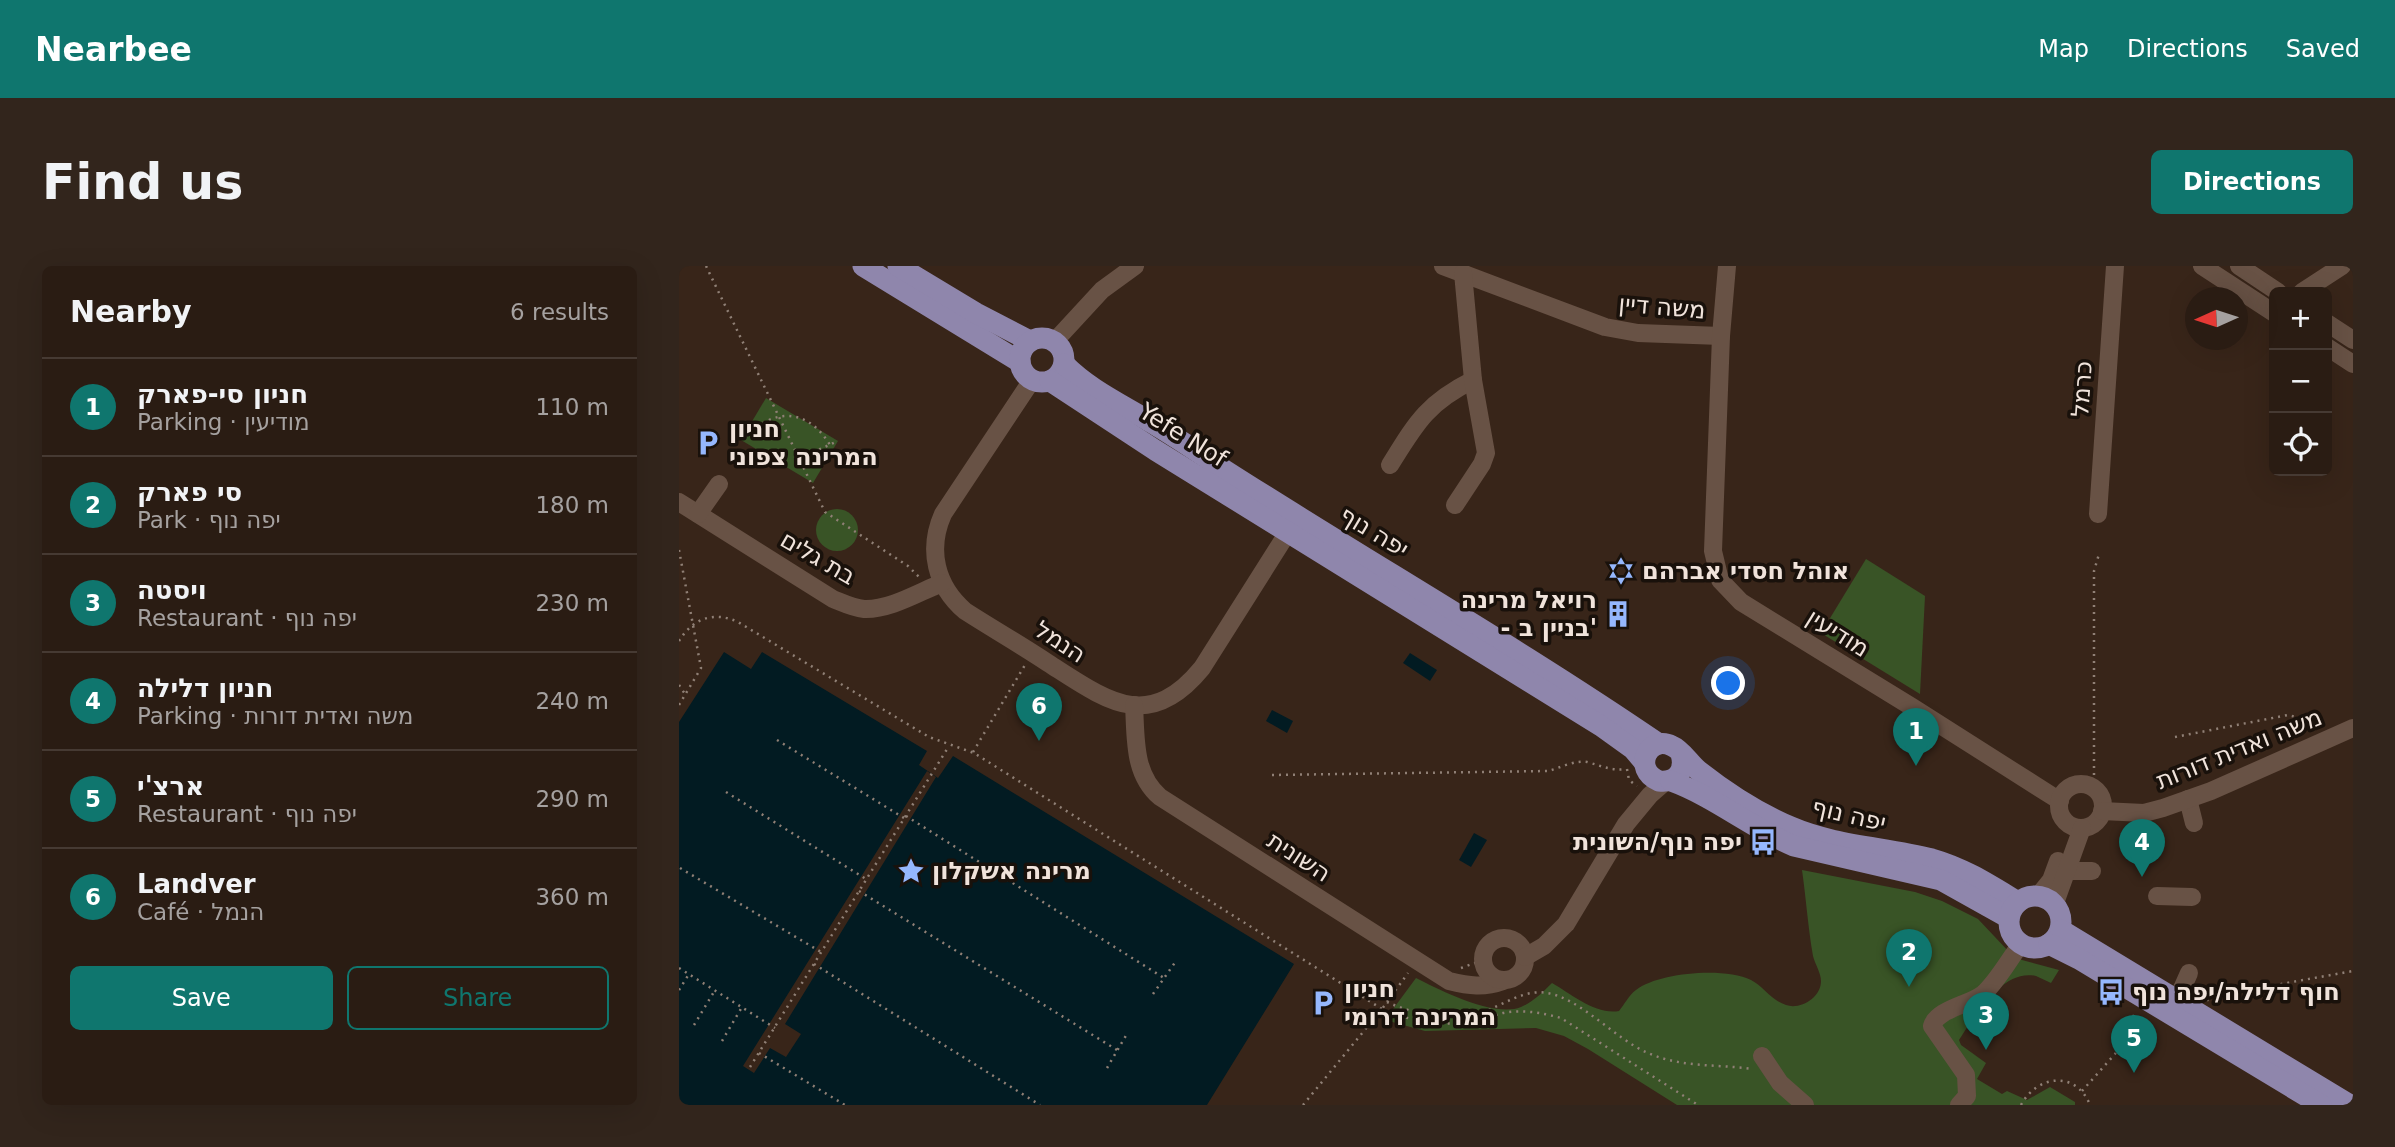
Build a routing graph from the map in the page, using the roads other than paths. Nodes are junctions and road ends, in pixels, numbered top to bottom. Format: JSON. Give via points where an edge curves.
{"nodes":[{"id":1,"x":863,"y":266,"type":"edge"},
{"id":2,"x":898,"y":266,"type":"edge"},
{"id":3,"x":1135,"y":266,"type":"edge"},
{"id":4,"x":1443,"y":266,"type":"edge"},
{"id":5,"x":1727,"y":266,"type":"edge"},
{"id":6,"x":2202,"y":266,"type":"edge"},
{"id":7,"x":2239,"y":266,"type":"edge"},
{"id":8,"x":2342,"y":266,"type":"edge"},
{"id":9,"x":2116,"y":267,"type":"edge"},
{"id":10,"x":1463,"y":273,"type":"junction"},
{"id":11,"x":2270,"y":287,"type":"edge"},
{"id":12,"x":2310,"y":287,"type":"edge"},
{"id":13,"x":2269,"y":310,"type":"edge"},
{"id":14,"x":2332,"y":326,"type":"edge"},
{"id":15,"x":1721,"y":336,"type":"junction"},
{"id":16,"x":2353,"y":340,"type":"edge"},
{"id":17,"x":1030,"y":341,"type":"junction"},
{"id":18,"x":1054,"y":342,"type":"junction"},
{"id":19,"x":2332,"y":349,"type":"edge"},
{"id":20,"x":1020,"y":362,"type":"junction"},
{"id":21,"x":2353,"y":363,"type":"edge"},
{"id":22,"x":1064,"y":364,"type":"junction"},
{"id":23,"x":1473,"y":380,"type":"junction"},
{"id":24,"x":1041,"y":381,"type":"junction"},
{"id":25,"x":1390,"y":465,"type":"dead end"},
{"id":26,"x":719,"y":484,"type":"dead end"},
{"id":27,"x":679,"y":502,"type":"edge"},
{"id":28,"x":1455,"y":505,"type":"dead end"},
{"id":29,"x":1284,"y":508,"type":"junction"},
{"id":30,"x":698,"y":514,"type":"junction"},
{"id":31,"x":2098,"y":514,"type":"dead end"},
{"id":32,"x":1288,"y":532,"type":"junction"},
{"id":33,"x":942,"y":583,"type":"junction"},
{"id":34,"x":1134,"y":705,"type":"junction"},
{"id":35,"x":2351,"y":729,"type":"edge"},
{"id":36,"x":1659,"y":744,"type":"junction"},
{"id":37,"x":1681,"y":754,"type":"junction"},
{"id":38,"x":1639,"y":767,"type":"junction"},
{"id":39,"x":1668,"y":781,"type":"junction"},
{"id":40,"x":2188,"y":799,"type":"junction"},
{"id":41,"x":2060,"y":801,"type":"junction"},
{"id":42,"x":2102,"y":811,"type":"junction"},
{"id":43,"x":2194,"y":823,"type":"dead end"},
{"id":44,"x":1626,"y":824,"type":"junction"},
{"id":45,"x":2076,"y":826,"type":"junction"},
{"id":46,"x":2066,"y":871,"type":"junction"},
{"id":47,"x":2092,"y":871,"type":"dead end"},
{"id":48,"x":2157,"y":896,"type":"dead end"},
{"id":49,"x":2192,"y":897,"type":"dead end"},
{"id":50,"x":2047,"y":899,"type":"junction"},
{"id":51,"x":2013,"y":910,"type":"junction"},
{"id":52,"x":2055,"y":937,"type":"junction"},
{"id":53,"x":2021,"y":944,"type":"junction"},
{"id":54,"x":1525,"y":957,"type":"junction"},
{"id":55,"x":2189,"y":973,"type":"dead end"},
{"id":56,"x":1503,"y":981,"type":"junction"},
{"id":57,"x":2177,"y":1000,"type":"junction"},
{"id":58,"x":1761,"y":1063,"type":"road end"},
{"id":59,"x":1805,"y":1105,"type":"edge"},
{"id":60,"x":1959,"y":1105,"type":"edge"},
{"id":61,"x":2321,"y":1105,"type":"edge"},
{"id":62,"x":2350,"y":1105,"type":"edge"}],
"edges":[{"from":1,"to":20,"type":"main road"},
{"from":2,"to":17,"type":"main road"},
{"from":3,"to":18,"type":"street","via":[[1102,290]]},
{"from":4,"to":10,"type":"street","name":"משה דיין"},
{"from":5,"to":15,"type":"street","name":"מודיעין"},
{"from":6,"to":13,"type":"street"},
{"from":7,"to":11,"type":"street"},
{"from":8,"to":12,"type":"street"},
{"from":9,"to":31,"type":"street","name":"כרמל"},
{"from":10,"to":15,"type":"street","name":"משה דיין","via":[[1605,327]]},
{"from":10,"to":23,"type":"street"},
{"from":14,"to":16,"type":"street"},
{"from":15,"to":41,"type":"street","name":"מודיעין","via":[[1713,551],[1720,580],[1741,602]]},
{"from":17,"to":18,"type":"main road"},
{"from":17,"to":20,"type":"main road"},
{"from":18,"to":22,"type":"main road","name":"יפה נוף","via":[[1062,351]]},
{"from":19,"to":21,"type":"street"},
{"from":20,"to":24,"type":"main road","via":[[1023,373]]},
{"from":22,"to":24,"type":"main road","via":[[1059,374]]},
{"from":22,"to":29,"type":"main road","name":"יפה נוף","via":[[1090,387]]},
{"from":23,"to":25,"type":"street","via":[[1430,408]]},
{"from":23,"to":28,"type":"street","via":[[1486,453]]},
{"from":24,"to":32,"type":"main road","name":"Yefe Nof"},
{"from":24,"to":33,"type":"street","name":"הנמל","via":[[943,514],[934,553]]},
{"from":26,"to":30,"type":"street"},
{"from":27,"to":30,"type":"street","name":"בת גלים"},
{"from":29,"to":32,"type":"street"},
{"from":29,"to":36,"type":"main road","name":"יפה נוף","via":[[1516,648]]},
{"from":30,"to":33,"type":"street","name":"בת גלים","via":[[850,606],[888,605]]},
{"from":32,"to":34,"type":"street","name":"הנמל","via":[[1189,683],[1166,700]]},
{"from":32,"to":38,"type":"main road","name":"יפה נוף","via":[[1601,726],[1633,749]]},
{"from":33,"to":34,"type":"street","name":"הנמל","via":[[972,616],[1101,697]]},
{"from":34,"to":56,"type":"street","name":"השונית","via":[[1141,772],[1150,788],[1167,802],[1449,981],[1488,986]]},
{"from":35,"to":40,"type":"street","name":"משה ואדית דורות"},
{"from":36,"to":37,"type":"main road","via":[[1672,745]]},
{"from":36,"to":38,"type":"main road","via":[[1649,750]]},
{"from":37,"to":39,"type":"main road","via":[[1681,772]]},
{"from":37,"to":51,"type":"main road","name":"יפה נוף","via":[[1719,786],[1767,816],[1793,828],[1941,862],[1970,873]]},
{"from":38,"to":39,"type":"main road","via":[[1653,779]]},
{"from":38,"to":44,"type":"street"},
{"from":39,"to":44,"type":"street"},
{"from":39,"to":51,"type":"main road","name":"יפה נוף","via":[[1794,846],[1941,880]]},
{"from":40,"to":42,"type":"street","name":"משה ואדית דורות","via":[[2144,813]]},
{"from":40,"to":43,"type":"street"},
{"from":41,"to":42,"type":"street","via":[[2074,785],[2081,784],[2102,799]]},
{"from":41,"to":45,"type":"street","via":[[2062,817]]},
{"from":42,"to":45,"type":"street","via":[[2095,823]]},
{"from":44,"to":54,"type":"street","via":[[1566,924]]},
{"from":45,"to":46,"type":"street"},
{"from":45,"to":50,"type":"street"},
{"from":46,"to":47,"type":"street"},
{"from":46,"to":50,"type":"street"},
{"from":48,"to":49,"type":"street"},
{"from":50,"to":51,"type":"main road","via":[[2031,896]]},
{"from":50,"to":52,"type":"main road","via":[[2061,914]]},
{"from":51,"to":53,"type":"main road","via":[[2013,935]]},
{"from":52,"to":53,"type":"main road","via":[[2033,948]]},
{"from":52,"to":57,"type":"main road"},
{"from":52,"to":61,"type":"main road","via":[[2079,959]]},
{"from":53,"to":60,"type":"street","via":[[1984,993],[1934,1020],[1932,1026],[1966,1075],[1967,1096]]},
{"from":54,"to":56,"type":"street","via":[[1520,974]]},
{"from":54,"to":56,"type":"street","via":[[1513,939],[1499,938],[1487,947],[1483,960],[1491,976]]},
{"from":55,"to":57,"type":"street"},
{"from":57,"to":62,"type":"main road"},
{"from":58,"to":59,"type":"street"}]}
